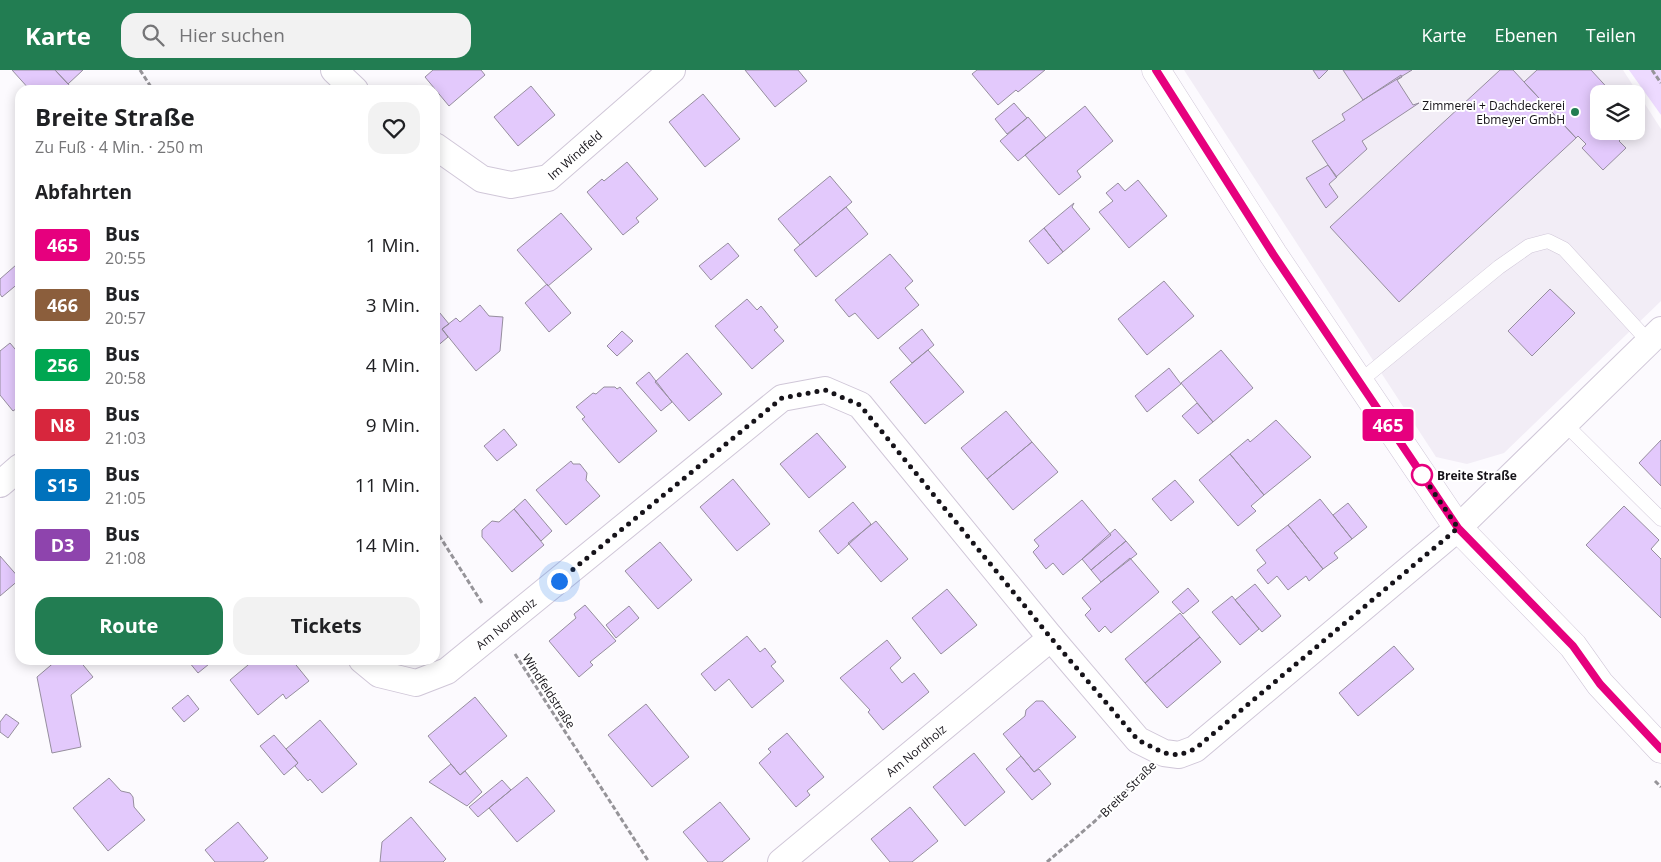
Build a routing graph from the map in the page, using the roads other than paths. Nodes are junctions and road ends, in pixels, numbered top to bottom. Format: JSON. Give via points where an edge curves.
{"nodes":[{"id":1,"x":334,"y":70,"type":"edge"},
{"id":2,"x":672,"y":70,"type":"edge"},
{"id":3,"x":1156,"y":70,"type":"edge"},
{"id":4,"x":350,"y":85,"type":"edge"},
{"id":5,"x":440,"y":150,"type":"edge"},
{"id":6,"x":1655,"y":336,"type":"edge"},
{"id":7,"x":1359,"y":382,"type":"junction"},
{"id":8,"x":1565,"y":424,"type":"junction"},
{"id":9,"x":15,"y":471,"type":"edge"},
{"id":10,"x":0,"y":484,"type":"edge"},
{"id":11,"x":1661,"y":519,"type":"edge"},
{"id":12,"x":1458,"y":528,"type":"junction"},
{"id":13,"x":1051,"y":638,"type":"junction"},
{"id":14,"x":368,"y":665,"type":"edge"},
{"id":15,"x":1661,"y":749,"type":"edge"},
{"id":16,"x":1164,"y":753,"type":"joint"},
{"id":17,"x":781,"y":862,"type":"edge"}],
"edges":[{"from":1,"to":4,"type":"street"},
{"from":2,"to":5,"type":"street","name":"Im Windfeld","via":[[548,178],[511,185],[482,179]]},
{"from":3,"to":7,"type":"street"},
{"from":6,"to":7,"type":"lane","via":[[1564,249],[1548,242],[1528,246],[1499,267]]},
{"from":6,"to":8,"type":"street","name":"Breite Straße"},
{"from":7,"to":12,"type":"street"},
{"from":8,"to":11,"type":"lane"},
{"from":8,"to":12,"type":"street","name":"Breite Straße"},
{"from":9,"to":10,"type":"street"},
{"from":12,"to":15,"type":"street","via":[[1573,646],[1600,684]]},
{"from":12,"to":16,"type":"street","name":"Breite Straße","via":[[1195,749],[1179,755]]},
{"from":13,"to":14,"type":"street","name":"Am Nordholz","via":[[860,405],[825,390],[782,398],[447,671],[416,683],[379,674]]},
{"from":13,"to":16,"type":"street","name":"Am Nordholz","via":[[1138,740]]},
{"from":13,"to":17,"type":"street","name":"Am Nordholz"}]}
